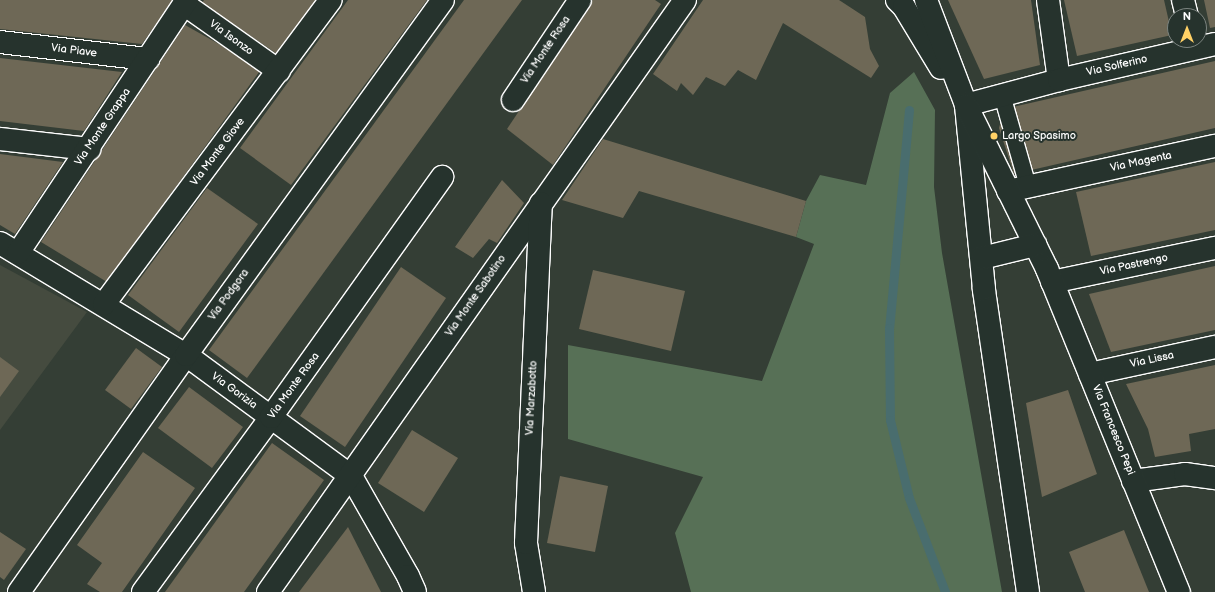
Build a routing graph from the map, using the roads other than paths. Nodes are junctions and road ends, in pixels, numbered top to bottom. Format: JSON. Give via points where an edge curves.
{"nodes":[{"id":1,"x":331,"y":0,"type":"edge"},
{"id":2,"x":443,"y":0,"type":"edge"},
{"id":3,"x":580,"y":0,"type":"edge"},
{"id":4,"x":684,"y":0,"type":"edge"},
{"id":5,"x":897,"y":0,"type":"edge"},
{"id":6,"x":926,"y":0,"type":"edge"},
{"id":7,"x":1048,"y":0,"type":"edge"},
{"id":8,"x":186,"y":2,"type":"edge"},
{"id":9,"x":0,"y":42,"type":"edge"},
{"id":10,"x":1178,"y":48,"type":"edge"},
{"id":11,"x":148,"y":59,"type":"junction"},
{"id":12,"x":278,"y":71,"type":"junction"},
{"id":13,"x":1059,"y":80,"type":"junction"},
{"id":14,"x":1010,"y":93,"type":"junction"},
{"id":15,"x":513,"y":100,"type":"dead end"},
{"id":16,"x":966,"y":105,"type":"junction"},
{"id":17,"x":0,"y":139,"type":"edge"},
{"id":18,"x":1215,"y":146,"type":"edge"},
{"id":19,"x":89,"y":149,"type":"junction"},
{"id":20,"x":442,"y":177,"type":"dead end"},
{"id":21,"x":1018,"y":188,"type":"junction"},
{"id":22,"x":541,"y":203,"type":"junction"},
{"id":23,"x":1035,"y":245,"type":"junction"},
{"id":24,"x":9,"y":248,"type":"edge"},
{"id":25,"x":1215,"y":248,"type":"edge"},
{"id":26,"x":982,"y":258,"type":"junction"},
{"id":27,"x":1049,"y":276,"type":"junction"},
{"id":28,"x":104,"y":304,"type":"junction"},
{"id":29,"x":1215,"y":347,"type":"edge"},
{"id":30,"x":186,"y":355,"type":"junction"},
{"id":31,"x":1090,"y":374,"type":"junction"},
{"id":32,"x":271,"y":417,"type":"junction"},
{"id":33,"x":1215,"y":461,"type":"edge"},
{"id":34,"x":1185,"y":474,"type":"junction"},
{"id":35,"x":351,"y":476,"type":"junction"},
{"id":36,"x":1215,"y":478,"type":"edge"},
{"id":37,"x":1133,"y":481,"type":"junction"},
{"id":38,"x":406,"y":587,"type":"edge"},
{"id":39,"x":19,"y":592,"type":"edge"},
{"id":40,"x":143,"y":592,"type":"edge"},
{"id":41,"x":268,"y":592,"type":"edge"},
{"id":42,"x":534,"y":592,"type":"edge"},
{"id":43,"x":1028,"y":592,"type":"edge"},
{"id":44,"x":1179,"y":592,"type":"edge"}],
"edges":[{"from":1,"to":12,"type":"street","name":"Via Monte Giove"},
{"from":2,"to":30,"type":"street","name":"Via Podgora"},
{"from":3,"to":15,"type":"street","name":"Via Monte Rosa"},
{"from":4,"to":22,"type":"street","name":"Via Monte Sabotino"},
{"from":5,"to":16,"type":"street","via":[[904,7]]},
{"from":6,"to":16,"type":"street"},
{"from":7,"to":13,"type":"street"},
{"from":8,"to":11,"type":"street","name":"Via Monte Grappa"},
{"from":8,"to":12,"type":"street","name":"Via Isonzo"},
{"from":9,"to":11,"type":"street","name":"Via Piave"},
{"from":10,"to":13,"type":"street","name":"Via Solferino"},
{"from":11,"to":19,"type":"street","name":"Via Monte Grappa"},
{"from":12,"to":28,"type":"street","name":"Via Monte Giove"},
{"from":13,"to":14,"type":"street","name":"Via Solferino"},
{"from":14,"to":16,"type":"street","name":"Via Solferino"},
{"from":14,"to":21,"type":"lane"},
{"from":16,"to":21,"type":"street","name":"Via Francesco Pepi"},
{"from":16,"to":26,"type":"street"},
{"from":17,"to":19,"type":"street"},
{"from":18,"to":21,"type":"street","name":"Via Magenta"},
{"from":19,"to":24,"type":"street","name":"Via Monte Grappa"},
{"from":20,"to":32,"type":"street","name":"Via Monte Rosa"},
{"from":21,"to":23,"type":"street","name":"Via Francesco Pepi"},
{"from":22,"to":35,"type":"street","name":"Via Monte Sabotino"},
{"from":22,"to":42,"type":"street","name":"Via Marzabotto","via":[[526,543]]},
{"from":23,"to":26,"type":"street"},
{"from":23,"to":27,"type":"street","name":"Via Francesco Pepi"},
{"from":24,"to":28,"type":"street","name":"Via Gorizia"},
{"from":25,"to":27,"type":"street","name":"Via Pastrengo"},
{"from":26,"to":43,"type":"street","via":[[984,289]]},
{"from":27,"to":31,"type":"street","name":"Via Francesco Pepi"},
{"from":28,"to":30,"type":"street","name":"Via Gorizia"},
{"from":29,"to":31,"type":"street","name":"Via Lissa"},
{"from":30,"to":32,"type":"street","name":"Via Gorizia"},
{"from":30,"to":39,"type":"street","name":"Via Podgora"},
{"from":31,"to":37,"type":"street","name":"Via Francesco Pepi"},
{"from":32,"to":35,"type":"street","name":"Via Gorizia"},
{"from":32,"to":40,"type":"street","name":"Via Monte Rosa"},
{"from":33,"to":34,"type":"street"},
{"from":34,"to":36,"type":"street"},
{"from":34,"to":37,"type":"street"},
{"from":35,"to":38,"type":"street","name":"Via Gorizia"},
{"from":35,"to":41,"type":"street","name":"Via Monte Sabotino"},
{"from":37,"to":44,"type":"street","name":"Via Francesco Pepi"}]}
